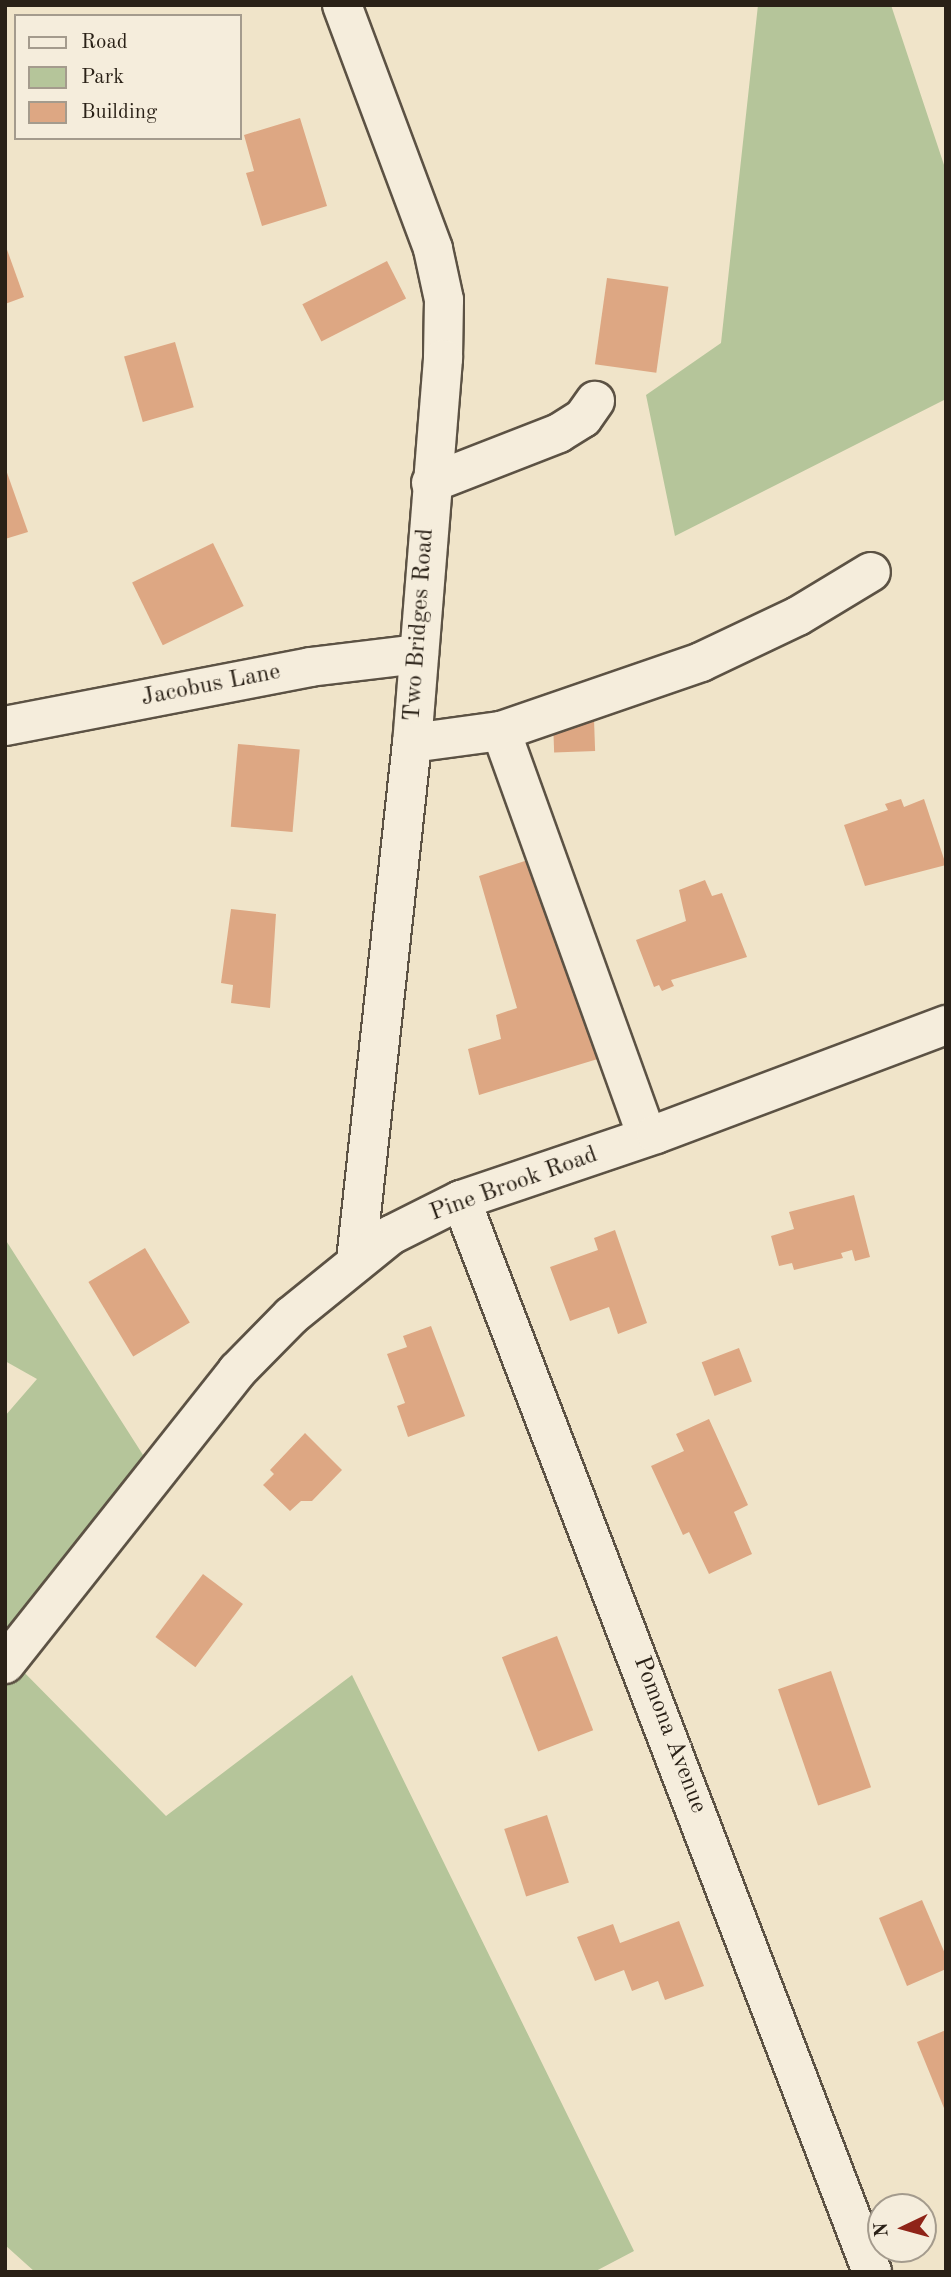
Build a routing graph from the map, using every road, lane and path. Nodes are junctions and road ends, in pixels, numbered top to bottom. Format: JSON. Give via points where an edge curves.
{"nodes":[{"id":1,"x":342,"y":5,"type":"edge"},
{"id":2,"x":596,"y":401,"type":"dead end"},
{"id":3,"x":431,"y":482,"type":"junction"},
{"id":4,"x":871,"y":572,"type":"dead end"},
{"id":5,"x":419,"y":654,"type":"junction"},
{"id":6,"x":5,"y":726,"type":"edge"},
{"id":7,"x":501,"y":731,"type":"junction"},
{"id":8,"x":412,"y":743,"type":"junction"},
{"id":9,"x":946,"y":1025,"type":"edge"},
{"id":10,"x":647,"y":1137,"type":"junction"},
{"id":11,"x":461,"y":1200,"type":"junction"},
{"id":12,"x":356,"y":1261,"type":"junction"},
{"id":13,"x":5,"y":1664,"type":"edge"},
{"id":14,"x":872,"y":2272,"type":"edge"}],
"edges":[{"from":1,"to":3,"type":"street","name":"Two Bridges Road","via":[[426,230],[444,300]]},
{"from":2,"to":3,"type":"street","via":[[583,418],[559,433]]},
{"from":3,"to":5,"type":"street","name":"Two Bridges Road"},
{"from":4,"to":7,"type":"street","via":[[798,616],[701,662]]},
{"from":5,"to":6,"type":"street","name":"Jacobus Lane","via":[[310,667]]},
{"from":5,"to":8,"type":"street","name":"Two Bridges Road"},
{"from":7,"to":8,"type":"street"},
{"from":7,"to":10,"type":"street"},
{"from":8,"to":12,"type":"street","name":"Two Bridges Road"},
{"from":9,"to":10,"type":"street","name":"Pine Brook Road"},
{"from":10,"to":11,"type":"street","name":"Pine Brook Road"},
{"from":11,"to":12,"type":"street","name":"Pine Brook Road","via":[[391,1236]]},
{"from":11,"to":14,"type":"street","name":"Pomona Avenue"},
{"from":12,"to":13,"type":"street","name":"Pine Brook Road","via":[[291,1316],[237,1371]]}]}
